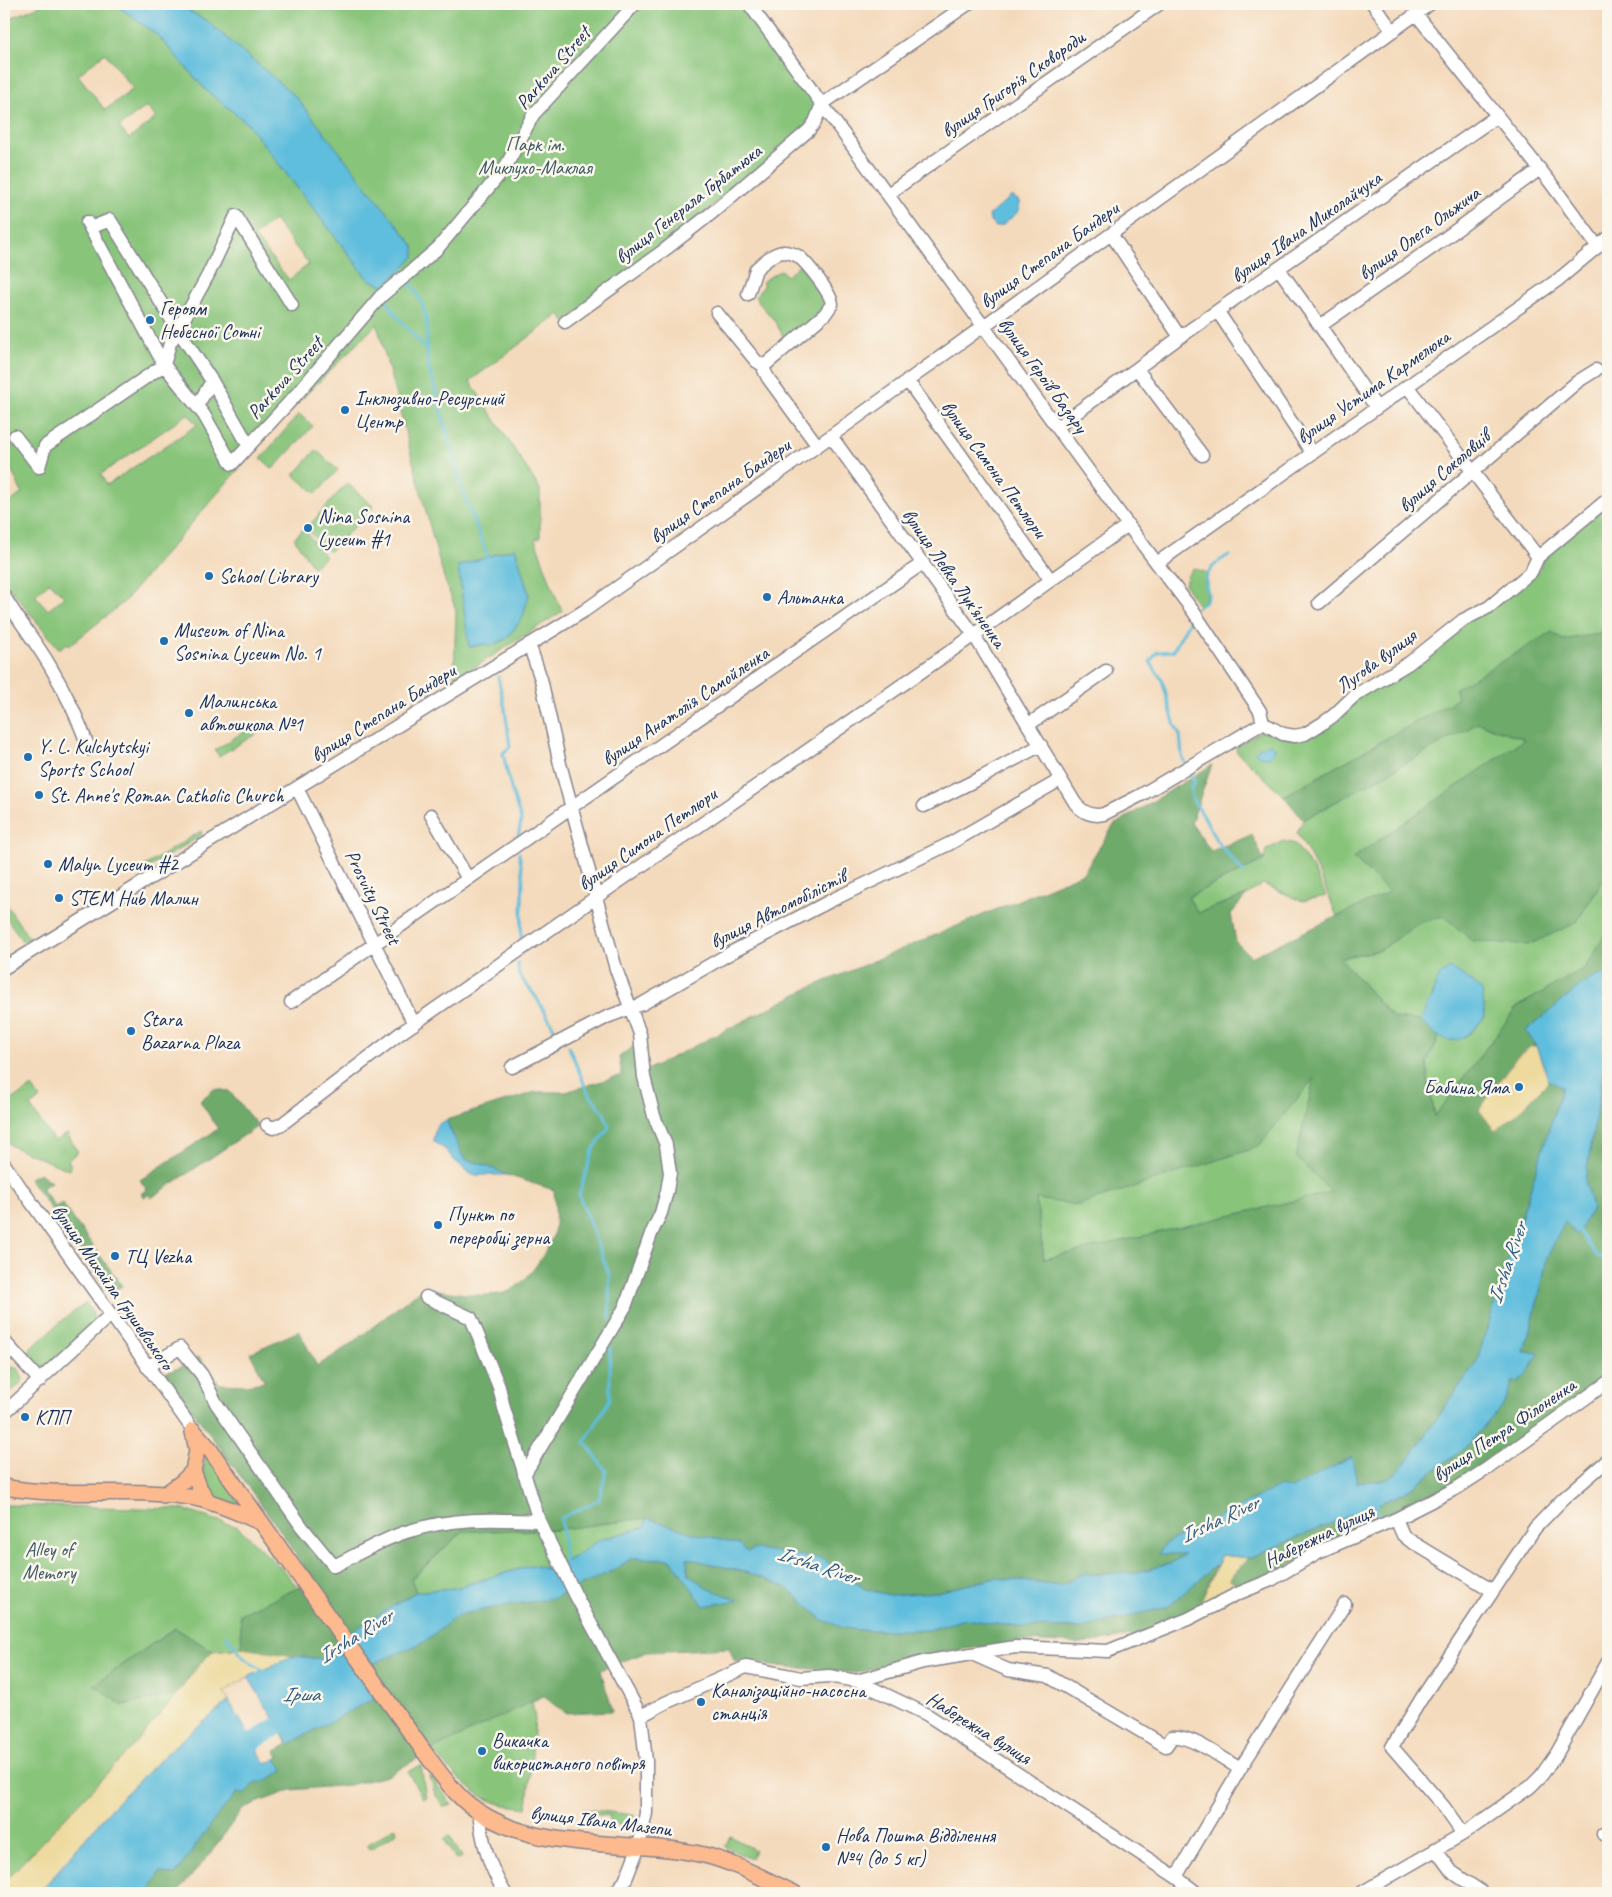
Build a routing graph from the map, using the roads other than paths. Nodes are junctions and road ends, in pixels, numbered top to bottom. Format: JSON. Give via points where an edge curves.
{"nodes":[{"id":1,"x":635,"y":4,"type":"edge"},
{"id":2,"x":749,"y":4,"type":"edge"},
{"id":3,"x":968,"y":4,"type":"edge"},
{"id":4,"x":1159,"y":4,"type":"edge"},
{"id":5,"x":1372,"y":4,"type":"edge"},
{"id":6,"x":1430,"y":4,"type":"edge"},
{"id":7,"x":1416,"y":14,"type":"junction"},
{"id":8,"x":1393,"y":31,"type":"junction"},
{"id":9,"x":822,"y":104,"type":"junction"},
{"id":10,"x":1497,"y":116,"type":"junction"},
{"id":11,"x":1540,"y":169,"type":"junction"},
{"id":12,"x":888,"y":194,"type":"junction"},
{"id":13,"x":1111,"y":234,"type":"junction"},
{"id":14,"x":1608,"y":238,"type":"edge"},
{"id":15,"x":1598,"y":247,"type":"junction"},
{"id":16,"x":1278,"y":269,"type":"junction"},
{"id":17,"x":748,"y":294,"type":"dead end"},
{"id":18,"x":292,"y":305,"type":"dead end"},
{"id":19,"x":1218,"y":312,"type":"junction"},
{"id":20,"x":716,"y":313,"type":"dead end"},
{"id":21,"x":565,"y":322,"type":"dead end"},
{"id":22,"x":983,"y":325,"type":"junction"},
{"id":23,"x":1320,"y":326,"type":"junction"},
{"id":24,"x":178,"y":330,"type":"junction"},
{"id":25,"x":1180,"y":337,"type":"junction"},
{"id":26,"x":164,"y":365,"type":"junction"},
{"id":27,"x":764,"y":366,"type":"junction"},
{"id":28,"x":1137,"y":368,"type":"junction"},
{"id":29,"x":1596,"y":370,"type":"dead end"},
{"id":30,"x":907,"y":380,"type":"junction"},
{"id":31,"x":212,"y":381,"type":"junction"},
{"id":32,"x":1407,"y":386,"type":"junction"},
{"id":33,"x":1376,"y":407,"type":"junction"},
{"id":34,"x":200,"y":411,"type":"junction"},
{"id":35,"x":1057,"y":427,"type":"junction"},
{"id":36,"x":15,"y":436,"type":"dead end"},
{"id":37,"x":830,"y":436,"type":"junction"},
{"id":38,"x":817,"y":445,"type":"junction"},
{"id":39,"x":248,"y":446,"type":"junction"},
{"id":40,"x":1312,"y":453,"type":"junction"},
{"id":41,"x":1202,"y":455,"type":"dead end"},
{"id":42,"x":1473,"y":470,"type":"junction"},
{"id":43,"x":1608,"y":499,"type":"edge"},
{"id":44,"x":1128,"y":525,"type":"junction"},
{"id":45,"x":1538,"y":557,"type":"junction"},
{"id":46,"x":923,"y":563,"type":"junction"},
{"id":47,"x":1157,"y":563,"type":"junction"},
{"id":48,"x":1050,"y":579,"type":"junction"},
{"id":49,"x":4,"y":596,"type":"edge"},
{"id":50,"x":1320,"y":603,"type":"dead end"},
{"id":51,"x":974,"y":636,"type":"junction"},
{"id":52,"x":529,"y":644,"type":"junction"},
{"id":53,"x":1106,"y":671,"type":"dead end"},
{"id":54,"x":1263,"y":723,"type":"junction"},
{"id":55,"x":1028,"y":725,"type":"junction"},
{"id":56,"x":1041,"y":745,"type":"junction"},
{"id":57,"x":89,"y":749,"type":"dead end"},
{"id":58,"x":1060,"y":780,"type":"junction"},
{"id":59,"x":297,"y":788,"type":"junction"},
{"id":60,"x":572,"y":806,"type":"junction"},
{"id":61,"x":924,"y":806,"type":"dead end"},
{"id":62,"x":431,"y":815,"type":"dead end"},
{"id":63,"x":468,"y":879,"type":"junction"},
{"id":64,"x":596,"y":898,"type":"junction"},
{"id":65,"x":375,"y":944,"type":"junction"},
{"id":66,"x":4,"y":968,"type":"edge"},
{"id":67,"x":291,"y":1002,"type":"dead end"},
{"id":68,"x":630,"y":1008,"type":"junction"},
{"id":69,"x":414,"y":1024,"type":"junction"},
{"id":70,"x":512,"y":1067,"type":"dead end"},
{"id":71,"x":267,"y":1125,"type":"dead end"},
{"id":72,"x":4,"y":1164,"type":"edge"},
{"id":73,"x":426,"y":1297,"type":"dead end"},
{"id":74,"x":110,"y":1315,"type":"junction"},
{"id":75,"x":4,"y":1341,"type":"edge"},
{"id":76,"x":147,"y":1367,"type":"junction"},
{"id":77,"x":40,"y":1381,"type":"junction"},
{"id":78,"x":1608,"y":1382,"type":"edge"},
{"id":79,"x":4,"y":1413,"type":"edge"},
{"id":80,"x":193,"y":1430,"type":"junction"},
{"id":81,"x":1608,"y":1460,"type":"edge"},
{"id":82,"x":193,"y":1471,"type":"junction"},
{"id":83,"x":524,"y":1475,"type":"junction"},
{"id":84,"x":4,"y":1487,"type":"edge"},
{"id":85,"x":164,"y":1495,"type":"junction"},
{"id":86,"x":208,"y":1501,"type":"junction"},
{"id":87,"x":1396,"y":1519,"type":"junction"},
{"id":88,"x":539,"y":1522,"type":"junction"},
{"id":89,"x":261,"y":1523,"type":"junction"},
{"id":90,"x":1493,"y":1591,"type":"junction"},
{"id":91,"x":1345,"y":1604,"type":"dead end"},
{"id":92,"x":972,"y":1654,"type":"junction"},
{"id":93,"x":1608,"y":1662,"type":"edge"},
{"id":94,"x":857,"y":1681,"type":"junction"},
{"id":95,"x":641,"y":1716,"type":"junction"},
{"id":96,"x":1240,"y":1769,"type":"junction"},
{"id":97,"x":479,"y":1811,"type":"junction"},
{"id":98,"x":1462,"y":1834,"type":"junction"},
{"id":99,"x":639,"y":1846,"type":"junction"},
{"id":100,"x":1436,"y":1849,"type":"junction"},
{"id":101,"x":1176,"y":1877,"type":"junction"},
{"id":102,"x":505,"y":1893,"type":"edge"},
{"id":103,"x":614,"y":1893,"type":"edge"},
{"id":104,"x":794,"y":1893,"type":"edge"},
{"id":105,"x":1197,"y":1893,"type":"edge"},
{"id":106,"x":1361,"y":1893,"type":"edge"},
{"id":107,"x":1483,"y":1893,"type":"edge"}],
"edges":[{"from":1,"to":39,"type":"street","name":"Parkova Street","via":[[533,115],[505,168],[438,248],[381,296]]},
{"from":2,"to":9,"type":"street","name":"вулиця Героїв Базару"},
{"from":3,"to":9,"type":"street"},
{"from":4,"to":12,"type":"street","name":"вулиця Григорія Сковороди"},
{"from":5,"to":8,"type":"street"},
{"from":6,"to":7,"type":"street","name":"вулиця Степана Бандери"},
{"from":7,"to":8,"type":"street","name":"вулиця Степана Бандери"},
{"from":7,"to":10,"type":"street"},
{"from":8,"to":13,"type":"street","name":"вулиця Степана Бандери"},
{"from":9,"to":12,"type":"street","name":"вулиця Героїв Базару"},
{"from":9,"to":21,"type":"street","name":"вулиця Генерала Горбатюка","via":[[809,130],[727,200]]},
{"from":10,"to":11,"type":"street"},
{"from":10,"to":16,"type":"street","name":"вулиця Івана Миколайчука"},
{"from":11,"to":15,"type":"street"},
{"from":11,"to":23,"type":"street","name":"вулиця Олега Ольжича"},
{"from":12,"to":22,"type":"street","name":"вулиця Героїв Базару"},
{"from":13,"to":22,"type":"street","name":"вулиця Степана Бандери"},
{"from":13,"to":25,"type":"street"},
{"from":14,"to":15,"type":"street","name":"вулиця Устима Кармелюка"},
{"from":15,"to":32,"type":"street","name":"вулиця Устима Кармелюка","via":[[1559,279]]},
{"from":16,"to":19,"type":"street","name":"вулиця Івана Миколайчука"},
{"from":16,"to":23,"type":"street"},
{"from":17,"to":27,"type":"street","via":[[756,269],[781,252],[796,255],[832,300],[825,314]]},
{"from":18,"to":24,"type":"street","via":[[236,216]]},
{"from":19,"to":25,"type":"street","name":"вулиця Івана Миколайчука"},
{"from":19,"to":40,"type":"street"},
{"from":20,"to":27,"type":"street","via":[[756,361]]},
{"from":22,"to":30,"type":"street","name":"вулиця Степана Бандери"},
{"from":22,"to":35,"type":"street","name":"вулиця Героїв Базару"},
{"from":23,"to":33,"type":"street"},
{"from":24,"to":26,"type":"street"},
{"from":24,"to":26,"type":"street","via":[[110,220],[89,225]]},
{"from":24,"to":31,"type":"street"},
{"from":25,"to":28,"type":"street","name":"вулиця Івана Миколайчука"},
{"from":26,"to":34,"type":"street"},
{"from":26,"to":36,"type":"street","via":[[45,446],[39,467]]},
{"from":27,"to":38,"type":"street","via":[[768,378]]},
{"from":28,"to":35,"type":"street","name":"вулиця Івана Миколайчука"},
{"from":28,"to":41,"type":"street"},
{"from":29,"to":42,"type":"street","name":"вулиця Соколовців","via":[[1577,382]]},
{"from":30,"to":37,"type":"street","name":"вулиця Степана Бандери"},
{"from":30,"to":48,"type":"street","name":"вулиця Симона Петлюри"},
{"from":31,"to":34,"type":"street"},
{"from":31,"to":39,"type":"street"},
{"from":32,"to":33,"type":"street","name":"вулиця Устима Кармелюка"},
{"from":32,"to":42,"type":"street"},
{"from":33,"to":40,"type":"street","name":"вулиця Устима Кармелюка"},
{"from":34,"to":39,"type":"street","name":"Parkova Street","via":[[232,464]]},
{"from":35,"to":44,"type":"street","name":"вулиця Героїв Базару"},
{"from":37,"to":38,"type":"street","name":"вулиця Степана Бандери"},
{"from":37,"to":46,"type":"street","name":"вулиця Левка Лук'яненка"},
{"from":38,"to":52,"type":"street","name":"вулиця Степана Бандери","via":[[603,597]]},
{"from":40,"to":47,"type":"street","name":"вулиця Устима Кармелюка"},
{"from":42,"to":45,"type":"street"},
{"from":42,"to":50,"type":"street","name":"вулиця Соколовців"},
{"from":43,"to":45,"type":"street","name":"Лугова вулиця"},
{"from":44,"to":47,"type":"street","name":"вулиця Героїв Базару"},
{"from":44,"to":48,"type":"street","name":"вулиця Симона Петлюри"},
{"from":45,"to":54,"type":"street","name":"Лугова вулиця","via":[[1531,572],[1489,607],[1463,620],[1409,663],[1354,696],[1316,728],[1292,736]]},
{"from":46,"to":51,"type":"street","name":"вулиця Левка Лук'яненка"},
{"from":46,"to":60,"type":"street","name":"вулиця Анатолія Самойленка"},
{"from":47,"to":54,"type":"street","name":"вулиця Героїв Базару","via":[[1238,676],[1260,711]]},
{"from":48,"to":51,"type":"street","name":"вулиця Симона Петлюри"},
{"from":49,"to":57,"type":"street","via":[[50,665],[76,714]]},
{"from":51,"to":55,"type":"street","name":"вулиця Левка Лук'яненка"},
{"from":51,"to":64,"type":"street","name":"вулиця Симона Петлюри"},
{"from":52,"to":59,"type":"street","name":"вулиця Степана Бандери"},
{"from":52,"to":60,"type":"street","via":[[541,679]]},
{"from":53,"to":55,"type":"street"},
{"from":54,"to":58,"type":"street","name":"вулиця Левка Лук'яненка","via":[[1104,814],[1092,814],[1078,807]]},
{"from":55,"to":56,"type":"street","name":"вулиця Левка Лук'яненка"},
{"from":56,"to":58,"type":"street","name":"вулиця Левка Лук'яненка"},
{"from":56,"to":61,"type":"street"},
{"from":58,"to":68,"type":"street","name":"вулиця Автомобілістів","via":[[949,844],[832,900]]},
{"from":59,"to":65,"type":"street","name":"Prosvity Street"},
{"from":59,"to":66,"type":"street","name":"вулиця Степана Бандери"},
{"from":60,"to":63,"type":"street","name":"вулиця Анатолія Самойленка"},
{"from":60,"to":64,"type":"street"},
{"from":62,"to":63,"type":"street"},
{"from":63,"to":65,"type":"street","name":"вулиця Анатолія Самойленка"},
{"from":64,"to":68,"type":"street"},
{"from":64,"to":69,"type":"street","name":"вулиця Симона Петлюри"},
{"from":65,"to":67,"type":"street","name":"вулиця Анатолія Самойленка"},
{"from":65,"to":69,"type":"street","name":"Prosvity Street"},
{"from":68,"to":70,"type":"street","name":"вулиця Автомобілістів"},
{"from":68,"to":83,"type":"street","via":[[642,1044],[648,1096],[668,1151],[670,1172],[667,1191],[625,1308]]},
{"from":69,"to":71,"type":"street","name":"вулиця Симона Петлюри","via":[[282,1124],[274,1128]]},
{"from":72,"to":74,"type":"street","name":"вулиця Михайла Грушевського"},
{"from":73,"to":83,"type":"street","via":[[471,1318],[499,1387]]},
{"from":74,"to":76,"type":"street","name":"вулиця Михайла Грушевського"},
{"from":74,"to":77,"type":"street"},
{"from":75,"to":77,"type":"street"},
{"from":76,"to":80,"type":"street","name":"вулиця Михайла Грушевського"},
{"from":76,"to":88,"type":"street","via":[[180,1348],[202,1375],[216,1403],[302,1527],[334,1566],[406,1532],[453,1520],[486,1518]]},
{"from":77,"to":79,"type":"street"},
{"from":78,"to":87,"type":"street","name":"вулиця Петра Філоненка","via":[[1494,1465]]},
{"from":80,"to":82,"type":"main road","via":[[197,1450]]},
{"from":80,"to":89,"type":"main road","name":"вулиця Івана Мазепи"},
{"from":81,"to":90,"type":"street","via":[[1548,1513]]},
{"from":82,"to":85,"type":"main road"},
{"from":82,"to":86,"type":"main road"},
{"from":83,"to":88,"type":"street"},
{"from":84,"to":85,"type":"main road","via":[[52,1492]]},
{"from":85,"to":86,"type":"main road"},
{"from":86,"to":89,"type":"main road"},
{"from":87,"to":90,"type":"street","via":[[1409,1540]]},
{"from":87,"to":92,"type":"street","name":"Набережна вулиця","via":[[1318,1552],[1272,1580],[1188,1619],[1108,1651],[1015,1647]]},
{"from":88,"to":95,"type":"street"},
{"from":89,"to":97,"type":"main road","name":"вулиця Івана Мазепи","via":[[425,1753],[447,1782]]},
{"from":90,"to":98,"type":"street","via":[[1392,1747],[1444,1807]]},
{"from":91,"to":96,"type":"street"},
{"from":92,"to":94,"type":"street","name":"Набережна вулиця","via":[[923,1662]]},
{"from":92,"to":96,"type":"street","via":[[1008,1670],[1048,1676],[1166,1746],[1172,1737],[1179,1736]]},
{"from":93,"to":98,"type":"street","via":[[1541,1776],[1519,1796]]},
{"from":94,"to":95,"type":"street","via":[[829,1676],[801,1678],[746,1667]]},
{"from":94,"to":101,"type":"street","name":"Набережна вулиця","via":[[926,1714]]},
{"from":95,"to":99,"type":"street","via":[[646,1761],[646,1813]]},
{"from":96,"to":101,"type":"street"},
{"from":97,"to":99,"type":"main road","name":"вулиця Івана Мазепи","via":[[526,1834]]},
{"from":97,"to":102,"type":"street","via":[[488,1858]]},
{"from":98,"to":100,"type":"street"},
{"from":99,"to":103,"type":"street","via":[[626,1881]]},
{"from":99,"to":104,"type":"main road","name":"вулиця Івана Мазепи","via":[[705,1855]]},
{"from":100,"to":106,"type":"street"},
{"from":100,"to":107,"type":"street","via":[[1452,1872]]},
{"from":101,"to":105,"type":"street","name":"Набережна вулиця"}]}
